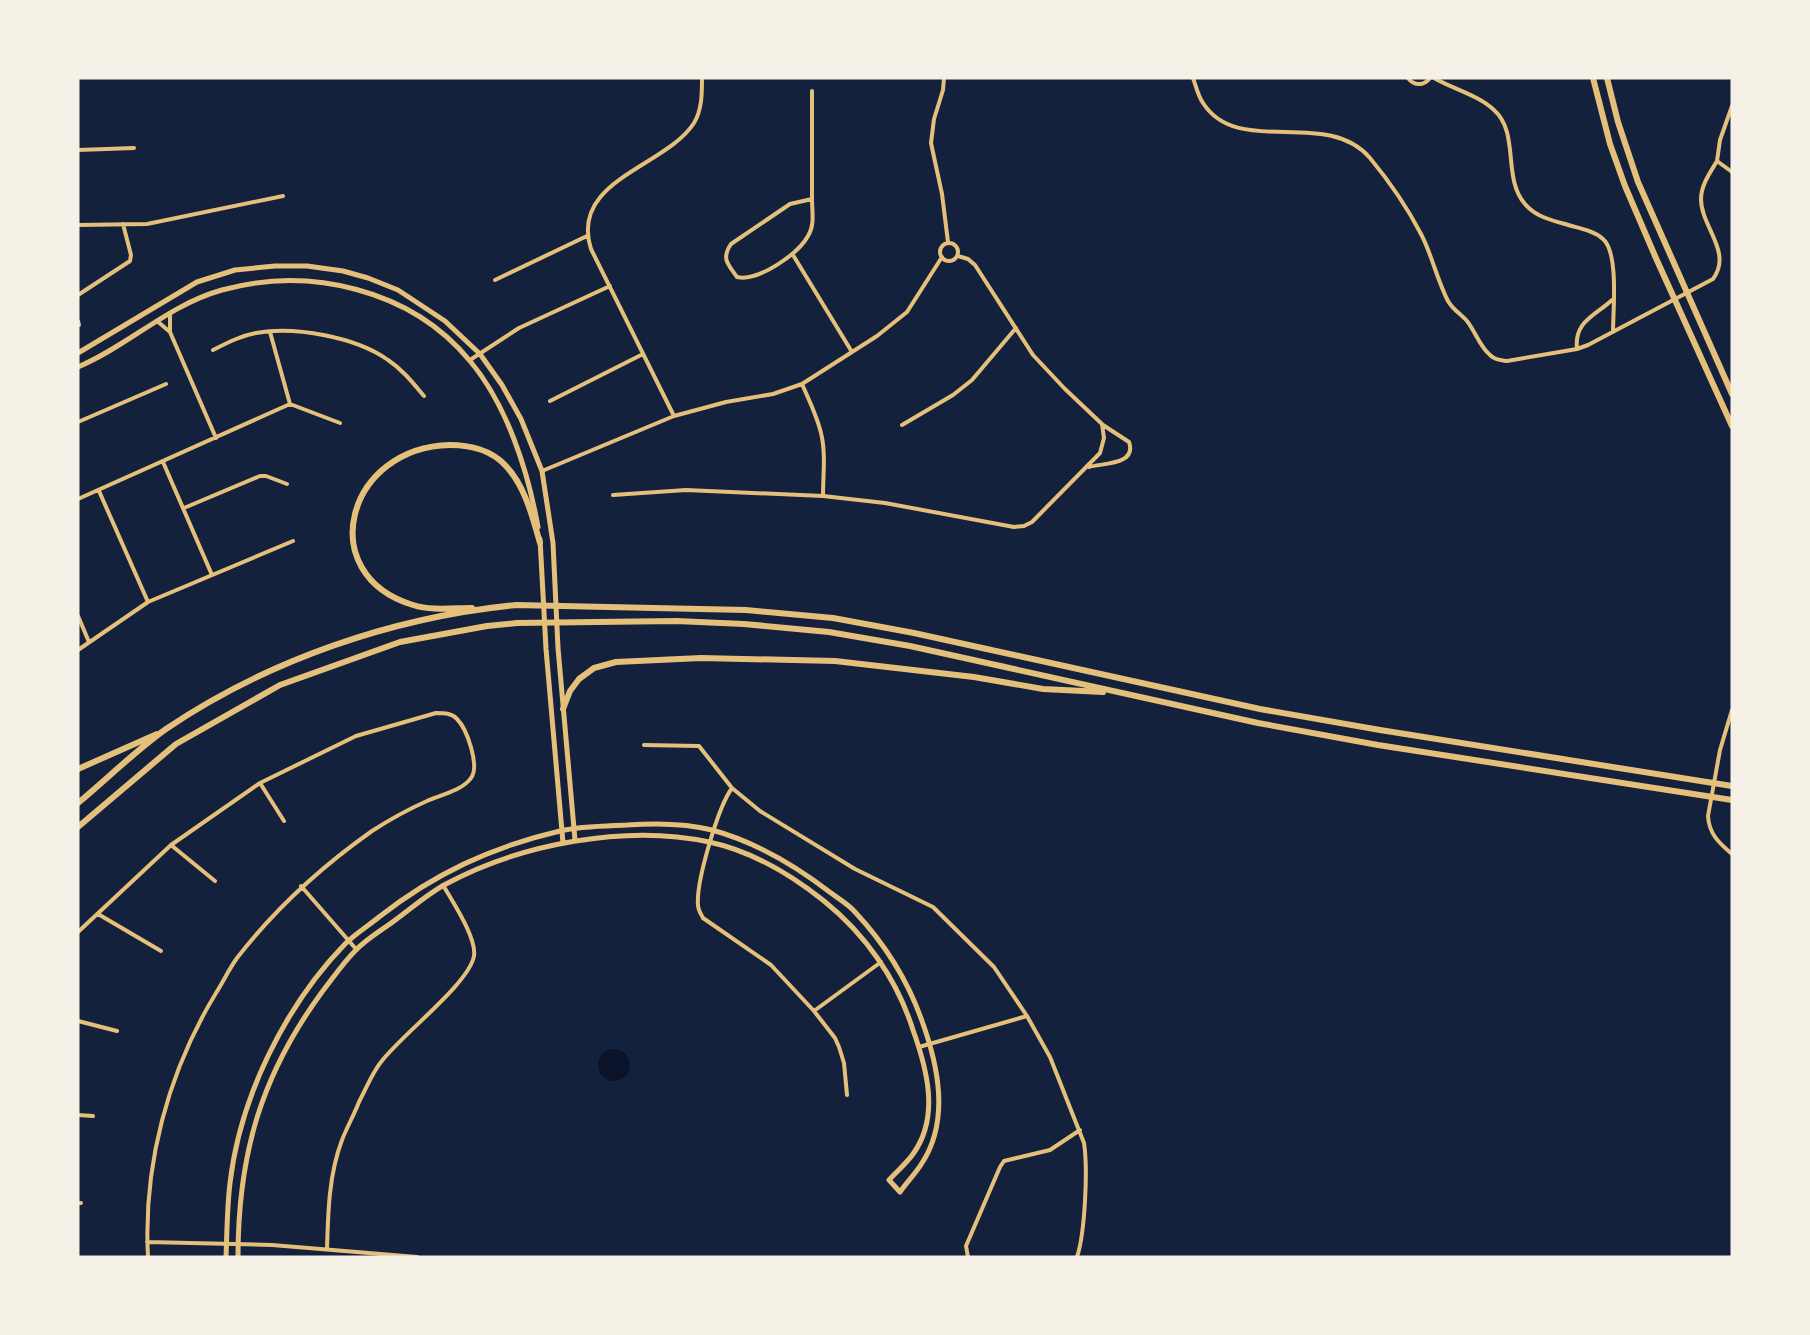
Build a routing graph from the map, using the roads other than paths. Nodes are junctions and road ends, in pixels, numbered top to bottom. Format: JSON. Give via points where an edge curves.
{"nodes":[{"id":1,"x":702,"y":78,"type":"edge"},
{"id":2,"x":944,"y":78,"type":"edge"},
{"id":3,"x":1192,"y":78,"type":"edge"},
{"id":4,"x":1408,"y":78,"type":"edge"},
{"id":5,"x":1432,"y":78,"type":"edge"},
{"id":6,"x":1593,"y":78,"type":"edge"},
{"id":7,"x":1607,"y":78,"type":"edge"},
{"id":8,"x":812,"y":92,"type":"dead end"},
{"id":9,"x":1732,"y":106,"type":"edge"},
{"id":10,"x":134,"y":148,"type":"dead end"},
{"id":11,"x":78,"y":150,"type":"edge"},
{"id":12,"x":1717,"y":160,"type":"junction"},
{"id":13,"x":1732,"y":172,"type":"edge"},
{"id":14,"x":283,"y":196,"type":"dead end"},
{"id":15,"x":812,"y":199,"type":"junction"},
{"id":16,"x":123,"y":224,"type":"junction"},
{"id":17,"x":78,"y":225,"type":"edge"},
{"id":18,"x":587,"y":236,"type":"junction"},
{"id":19,"x":948,"y":242,"type":"junction"},
{"id":20,"x":793,"y":255,"type":"junction"},
{"id":21,"x":958,"y":256,"type":"junction"},
{"id":22,"x":942,"y":257,"type":"junction"},
{"id":23,"x":495,"y":280,"type":"dead end"},
{"id":24,"x":610,"y":286,"type":"junction"},
{"id":25,"x":78,"y":295,"type":"edge"},
{"id":26,"x":1613,"y":299,"type":"junction"},
{"id":27,"x":170,"y":312,"type":"junction"},
{"id":28,"x":156,"y":320,"type":"junction"},
{"id":29,"x":1016,"y":328,"type":"junction"},
{"id":30,"x":170,"y":332,"type":"junction"},
{"id":31,"x":270,"y":332,"type":"junction"},
{"id":32,"x":1613,"y":332,"type":"junction"},
{"id":33,"x":1576,"y":349,"type":"junction"},
{"id":34,"x":213,"y":350,"type":"dead end"},
{"id":35,"x":852,"y":352,"type":"junction"},
{"id":36,"x":78,"y":353,"type":"edge"},
{"id":37,"x":480,"y":354,"type":"junction"},
{"id":38,"x":643,"y":354,"type":"junction"},
{"id":39,"x":470,"y":360,"type":"junction"},
{"id":40,"x":78,"y":367,"type":"edge"},
{"id":41,"x":166,"y":384,"type":"dead end"},
{"id":42,"x":802,"y":384,"type":"junction"},
{"id":43,"x":1732,"y":394,"type":"edge"},
{"id":44,"x":424,"y":396,"type":"dead end"},
{"id":45,"x":550,"y":400,"type":"dead end"},
{"id":46,"x":290,"y":404,"type":"junction"},
{"id":47,"x":674,"y":416,"type":"junction"},
{"id":48,"x":78,"y":422,"type":"edge"},
{"id":49,"x":340,"y":423,"type":"dead end"},
{"id":50,"x":1102,"y":424,"type":"junction"},
{"id":51,"x":902,"y":425,"type":"dead end"},
{"id":52,"x":1732,"y":426,"type":"edge"},
{"id":53,"x":216,"y":438,"type":"junction"},
{"id":54,"x":163,"y":462,"type":"junction"},
{"id":55,"x":1088,"y":468,"type":"junction"},
{"id":56,"x":542,"y":471,"type":"junction"},
{"id":57,"x":288,"y":484,"type":"dead end"},
{"id":58,"x":99,"y":490,"type":"junction"},
{"id":59,"x":613,"y":495,"type":"dead end"},
{"id":60,"x":823,"y":496,"type":"junction"},
{"id":61,"x":78,"y":499,"type":"edge"},
{"id":62,"x":184,"y":508,"type":"junction"},
{"id":63,"x":293,"y":542,"type":"dead end"},
{"id":64,"x":540,"y":543,"type":"junction"},
{"id":65,"x":212,"y":575,"type":"junction"},
{"id":66,"x":148,"y":602,"type":"junction"},
{"id":67,"x":486,"y":608,"type":"junction"},
{"id":68,"x":78,"y":616,"type":"edge"},
{"id":69,"x":89,"y":642,"type":"junction"},
{"id":70,"x":78,"y":650,"type":"edge"},
{"id":71,"x":1119,"y":693,"type":"junction"},
{"id":72,"x":563,"y":709,"type":"junction"},
{"id":73,"x":1732,"y":710,"type":"edge"},
{"id":74,"x":165,"y":730,"type":"junction"},
{"id":75,"x":644,"y":745,"type":"dead end"},
{"id":76,"x":78,"y":769,"type":"edge"},
{"id":77,"x":260,"y":783,"type":"junction"},
{"id":78,"x":1732,"y":786,"type":"edge"},
{"id":79,"x":732,"y":788,"type":"junction"},
{"id":80,"x":1732,"y":800,"type":"edge"},
{"id":81,"x":78,"y":803,"type":"edge"},
{"id":82,"x":284,"y":821,"type":"dead end"},
{"id":83,"x":78,"y":827,"type":"edge"},
{"id":84,"x":574,"y":829,"type":"junction"},
{"id":85,"x":561,"y":831,"type":"junction"},
{"id":86,"x":714,"y":831,"type":"junction"},
{"id":87,"x":575,"y":840,"type":"junction"},
{"id":88,"x":711,"y":842,"type":"junction"},
{"id":89,"x":563,"y":843,"type":"junction"},
{"id":90,"x":171,"y":845,"type":"junction"},
{"id":91,"x":1732,"y":854,"type":"edge"},
{"id":92,"x":215,"y":881,"type":"dead end"},
{"id":93,"x":443,"y":885,"type":"junction"},
{"id":94,"x":301,"y":886,"type":"junction"},
{"id":95,"x":98,"y":914,"type":"junction"},
{"id":96,"x":78,"y":932,"type":"edge"},
{"id":97,"x":349,"y":941,"type":"junction"},
{"id":98,"x":356,"y":950,"type":"junction"},
{"id":99,"x":161,"y":951,"type":"dead end"},
{"id":100,"x":880,"y":962,"type":"junction"},
{"id":101,"x":814,"y":1011,"type":"junction"},
{"id":102,"x":1027,"y":1016,"type":"junction"},
{"id":103,"x":78,"y":1021,"type":"edge"},
{"id":104,"x":117,"y":1031,"type":"dead end"},
{"id":105,"x":930,"y":1044,"type":"junction"},
{"id":106,"x":919,"y":1047,"type":"junction"},
{"id":107,"x":848,"y":1095,"type":"dead end"},
{"id":108,"x":78,"y":1115,"type":"edge"},
{"id":109,"x":93,"y":1116,"type":"dead end"},
{"id":110,"x":1080,"y":1130,"type":"junction"},
{"id":111,"x":147,"y":1242,"type":"junction"},
{"id":112,"x":227,"y":1243,"type":"junction"},
{"id":113,"x":238,"y":1243,"type":"junction"},
{"id":114,"x":327,"y":1249,"type":"junction"},
{"id":115,"x":375,"y":1255,"type":"edge"},
{"id":116,"x":399,"y":1256,"type":"edge"},
{"id":117,"x":148,"y":1257,"type":"edge"},
{"id":118,"x":226,"y":1257,"type":"edge"},
{"id":119,"x":238,"y":1257,"type":"edge"},
{"id":120,"x":417,"y":1257,"type":"edge"},
{"id":121,"x":968,"y":1257,"type":"edge"},
{"id":122,"x":1077,"y":1257,"type":"edge"}],
"edges":[{"from":1,"to":18,"type":"street","via":[[694,122],[596,202]]},
{"from":2,"to":19,"type":"street","via":[[931,143]]},
{"from":3,"to":33,"type":"street","via":[[1202,103],[1232,125],[1252,131],[1320,132],[1348,140],[1368,156],[1421,235],[1449,302],[1468,322],[1489,355],[1507,361]]},
{"from":4,"to":5,"type":"street","via":[[1422,84]]},
{"from":5,"to":26,"type":"street","via":[[1496,111],[1507,137],[1516,188],[1525,205],[1548,220],[1594,234],[1606,242],[1613,258]]},
{"from":6,"to":52,"type":"main road","via":[[1610,144],[1654,256]]},
{"from":7,"to":43,"type":"main road","via":[[1638,182]]},
{"from":8,"to":15,"type":"street"},
{"from":9,"to":12,"type":"street"},
{"from":10,"to":11,"type":"street"},
{"from":12,"to":13,"type":"street"},
{"from":12,"to":32,"type":"street","via":[[1701,197],[1719,248],[1717,274]]},
{"from":14,"to":16,"type":"street","via":[[176,219]]},
{"from":15,"to":20,"type":"street","via":[[809,235]]},
{"from":15,"to":20,"type":"street","via":[[790,204],[731,243],[725,252],[726,262],[737,277],[746,279]]},
{"from":16,"to":17,"type":"street"},
{"from":16,"to":25,"type":"street","via":[[130,261]]},
{"from":18,"to":23,"type":"street"},
{"from":18,"to":24,"type":"street"},
{"from":19,"to":21,"type":"street","via":[[955,244]]},
{"from":19,"to":22,"type":"street","via":[[940,251]]},
{"from":20,"to":35,"type":"street"},
{"from":21,"to":22,"type":"street","via":[[947,261]]},
{"from":21,"to":29,"type":"street","via":[[975,265]]},
{"from":22,"to":35,"type":"street","via":[[908,312]]},
{"from":24,"to":37,"type":"street","via":[[519,328]]},
{"from":24,"to":38,"type":"street"},
{"from":26,"to":32,"type":"street"},
{"from":26,"to":33,"type":"street","via":[[1578,331]]},
{"from":27,"to":28,"type":"street"},
{"from":27,"to":30,"type":"street"},
{"from":27,"to":39,"type":"street","via":[[221,290],[251,284],[306,280],[340,284],[394,301],[437,330]]},
{"from":28,"to":30,"type":"street"},
{"from":28,"to":40,"type":"street"},
{"from":29,"to":50,"type":"street","via":[[1033,355]]},
{"from":29,"to":51,"type":"street","via":[[972,380]]},
{"from":30,"to":53,"type":"street"},
{"from":31,"to":34,"type":"street","via":[[235,339]]},
{"from":31,"to":44,"type":"street","via":[[317,334],[353,343],[386,358]]},
{"from":31,"to":46,"type":"street"},
{"from":32,"to":33,"type":"street"},
{"from":35,"to":42,"type":"street"},
{"from":36,"to":37,"type":"street","via":[[197,282],[236,270],[307,266],[343,271],[398,290],[445,321]]},
{"from":37,"to":39,"type":"street"},
{"from":37,"to":56,"type":"street","via":[[521,419]]},
{"from":38,"to":45,"type":"street"},
{"from":38,"to":47,"type":"street"},
{"from":39,"to":64,"type":"street","via":[[491,392],[519,450]]},
{"from":41,"to":48,"type":"street"},
{"from":42,"to":47,"type":"street"},
{"from":42,"to":60,"type":"street","via":[[822,436]]},
{"from":46,"to":49,"type":"street"},
{"from":46,"to":53,"type":"street"},
{"from":47,"to":56,"type":"street"},
{"from":50,"to":55,"type":"street","via":[[1103,447]]},
{"from":50,"to":55,"type":"street","via":[[1129,442],[1131,453],[1121,462]]},
{"from":53,"to":54,"type":"street"},
{"from":54,"to":58,"type":"street"},
{"from":54,"to":62,"type":"street"},
{"from":55,"to":60,"type":"street","via":[[1024,526],[885,502]]},
{"from":56,"to":72,"type":"street","via":[[556,575]]},
{"from":57,"to":62,"type":"street","via":[[260,476]]},
{"from":58,"to":61,"type":"street"},
{"from":58,"to":66,"type":"street"},
{"from":59,"to":60,"type":"street","via":[[686,490]]},
{"from":62,"to":65,"type":"street"},
{"from":63,"to":65,"type":"street"},
{"from":64,"to":67,"type":"main road","via":[[516,479],[503,463],[475,448],[444,445],[412,452],[387,465],[368,484],[356,508],[353,533],[357,556],[372,581],[398,600],[415,606]]},
{"from":64,"to":85,"type":"street"},
{"from":65,"to":66,"type":"street"},
{"from":66,"to":69,"type":"street"},
{"from":67,"to":74,"type":"main road","via":[[395,626],[272,668]]},
{"from":67,"to":78,"type":"main road","via":[[688,608],[833,618],[1260,708]]},
{"from":68,"to":69,"type":"street"},
{"from":69,"to":70,"type":"street"},
{"from":71,"to":72,"type":"main road","via":[[1043,689],[974,677],[835,662],[701,658],[616,662],[594,668],[579,679]]},
{"from":71,"to":80,"type":"main road","via":[[1378,745]]},
{"from":71,"to":83,"type":"main road","via":[[910,646],[788,627],[676,621],[487,626],[399,642],[280,685],[176,744]]},
{"from":72,"to":84,"type":"street"},
{"from":73,"to":91,"type":"street","via":[[1720,750],[1708,824],[1716,840]]},
{"from":74,"to":76,"type":"main road"},
{"from":74,"to":81,"type":"main road"},
{"from":75,"to":79,"type":"street","via":[[699,746]]},
{"from":77,"to":82,"type":"street"},
{"from":77,"to":90,"type":"street"},
{"from":77,"to":94,"type":"street","via":[[356,736],[436,713],[447,713],[459,720],[475,758],[472,777],[465,784],[373,830]]},
{"from":79,"to":86,"type":"street"},
{"from":79,"to":102,"type":"street","via":[[760,812],[855,869],[933,907],[994,967]]},
{"from":84,"to":85,"type":"street"},
{"from":84,"to":86,"type":"street","via":[[643,824]]},
{"from":84,"to":87,"type":"street"},
{"from":85,"to":89,"type":"street"},
{"from":85,"to":97,"type":"street","via":[[465,862],[401,900]]},
{"from":86,"to":88,"type":"street"},
{"from":86,"to":105,"type":"street","via":[[802,870],[854,910],[890,956],[916,1005]]},
{"from":87,"to":88,"type":"street","via":[[664,836]]},
{"from":87,"to":89,"type":"street"},
{"from":88,"to":100,"type":"street","via":[[756,858],[796,879],[846,918]]},
{"from":88,"to":101,"type":"street","via":[[698,890],[698,908],[703,918],[771,965]]},
{"from":89,"to":93,"type":"street","via":[[497,862]]},
{"from":90,"to":92,"type":"street"},
{"from":90,"to":95,"type":"street"},
{"from":93,"to":98,"type":"street"},
{"from":93,"to":114,"type":"street","via":[[473,941],[474,959],[458,983],[397,1043],[369,1082],[334,1169]]},
{"from":94,"to":97,"type":"street"},
{"from":94,"to":111,"type":"street","via":[[236,959],[196,1025],[167,1101],[157,1143],[149,1185]]},
{"from":95,"to":96,"type":"street"},
{"from":95,"to":99,"type":"street"},
{"from":97,"to":98,"type":"street"},
{"from":97,"to":112,"type":"street","via":[[298,1005],[262,1068],[230,1182]]},
{"from":98,"to":113,"type":"street","via":[[309,1011],[274,1071],[259,1109],[241,1183]]},
{"from":100,"to":101,"type":"street"},
{"from":100,"to":106,"type":"street","via":[[906,1009]]},
{"from":101,"to":107,"type":"street","via":[[839,1047]]},
{"from":102,"to":105,"type":"street"},
{"from":102,"to":110,"type":"street","via":[[1050,1057]]},
{"from":103,"to":104,"type":"street"},
{"from":105,"to":106,"type":"street"},
{"from":105,"to":106,"type":"street","via":[[938,1082],[936,1127],[923,1161],[900,1192],[889,1180],[920,1142],[929,1110]]},
{"from":108,"to":109,"type":"street"},
{"from":110,"to":121,"type":"street","via":[[1050,1150],[1005,1161],[966,1246]]},
{"from":110,"to":122,"type":"street","via":[[1086,1158]]},
{"from":111,"to":112,"type":"street"},
{"from":111,"to":117,"type":"street"},
{"from":112,"to":113,"type":"street"},
{"from":112,"to":118,"type":"street"},
{"from":113,"to":114,"type":"street"},
{"from":113,"to":119,"type":"street"},
{"from":114,"to":115,"type":"street"},
{"from":115,"to":116,"type":"street"},
{"from":116,"to":120,"type":"street"}]}
